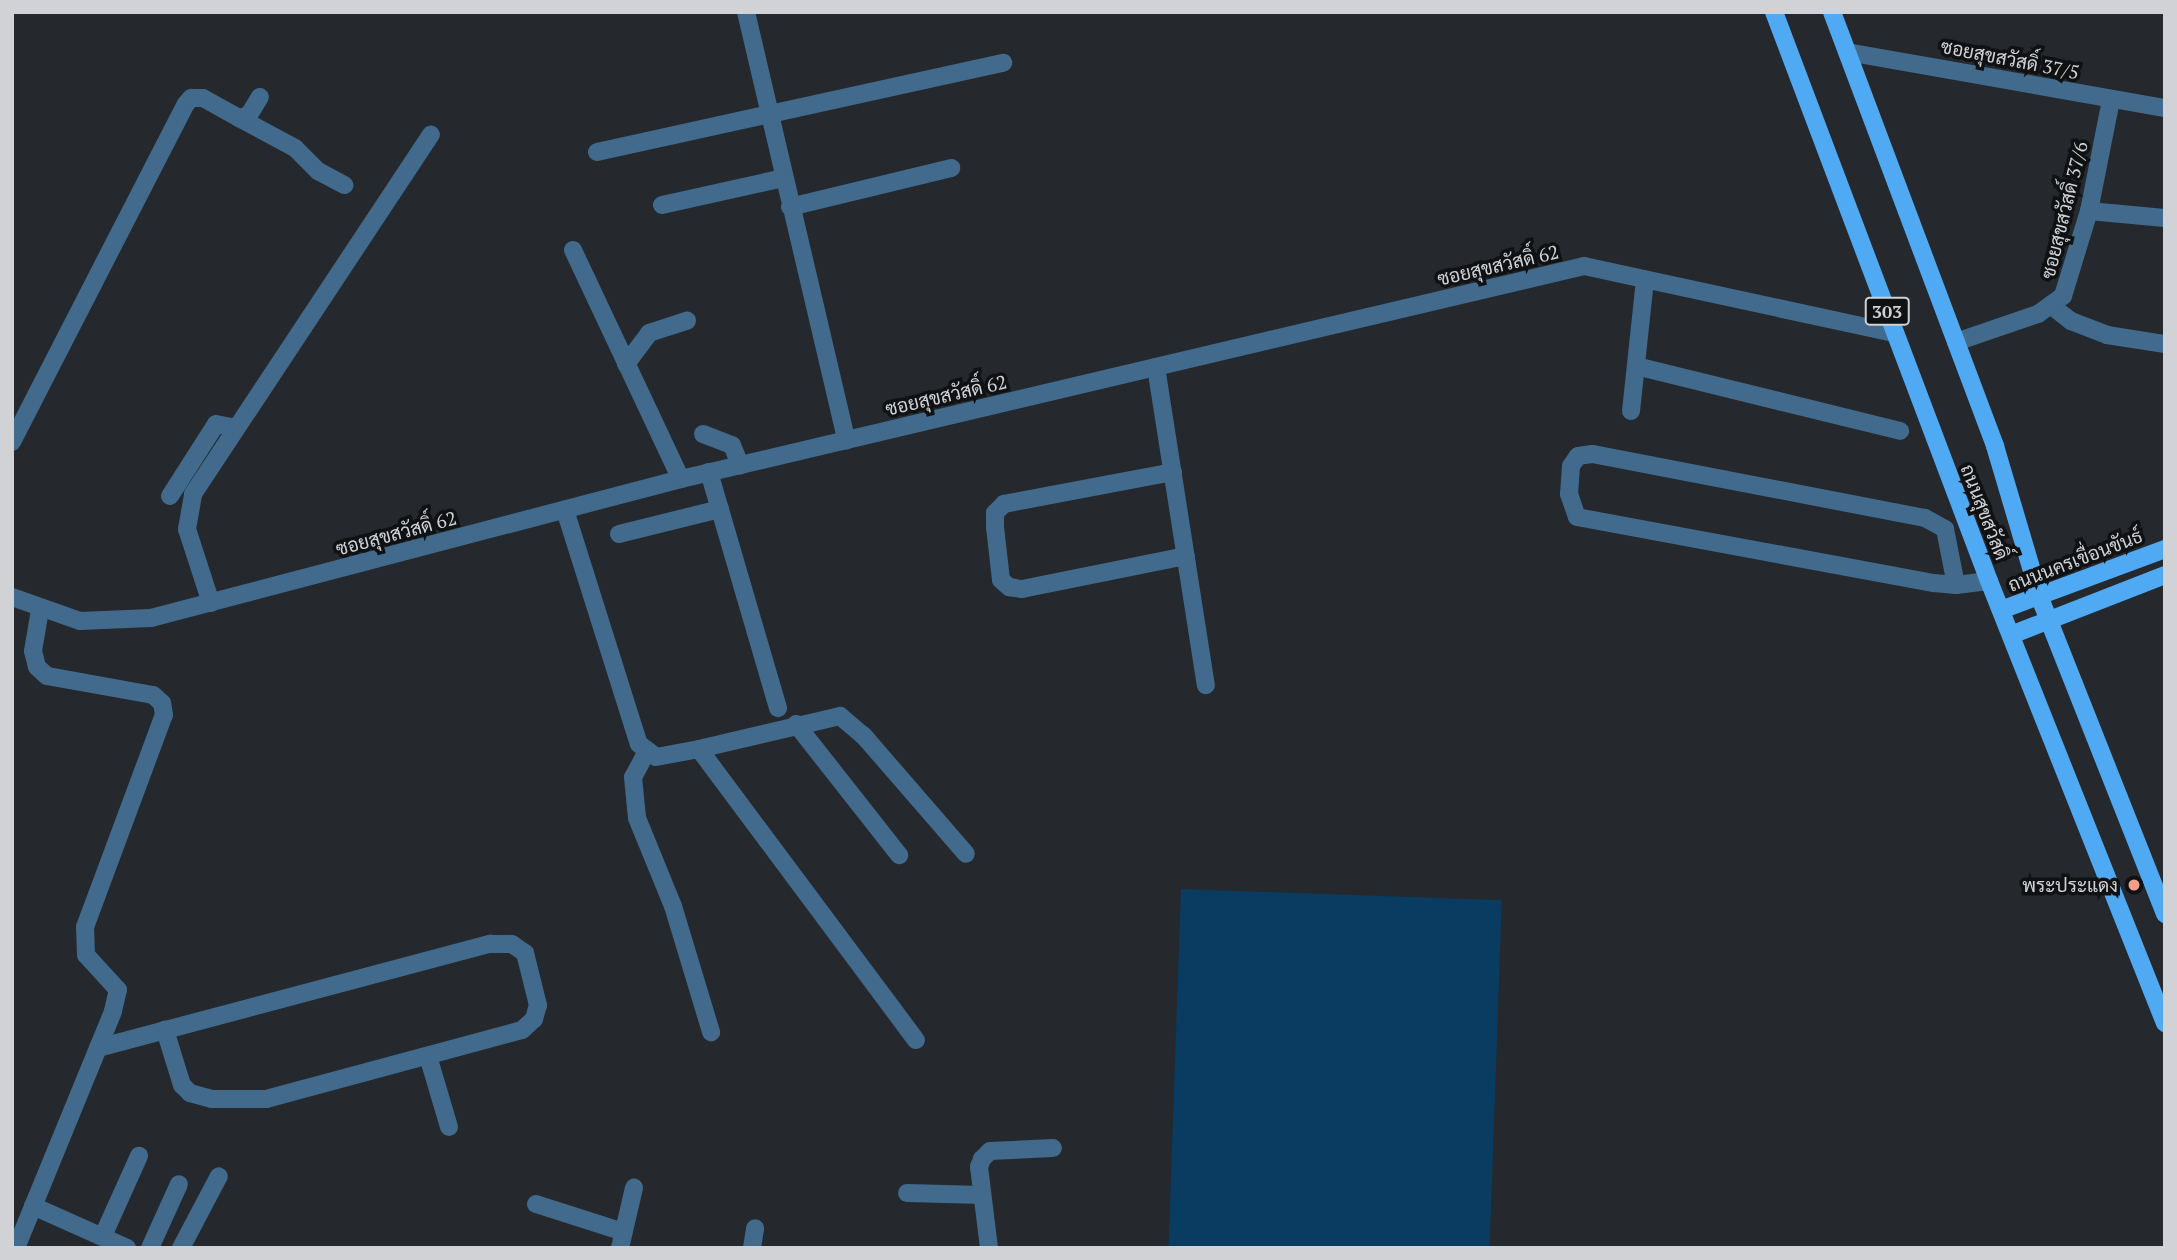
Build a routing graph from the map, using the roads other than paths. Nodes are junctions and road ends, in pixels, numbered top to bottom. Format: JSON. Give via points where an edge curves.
{"nodes":[{"id":1,"x":746,"y":12,"type":"edge"},
{"id":2,"x":1774,"y":12,"type":"edge"},
{"id":3,"x":1832,"y":12,"type":"edge"},
{"id":4,"x":1847,"y":52,"type":"junction"},
{"id":5,"x":1003,"y":63,"type":"dead end"},
{"id":6,"x":260,"y":97,"type":"dead end"},
{"id":7,"x":2111,"y":100,"type":"junction"},
{"id":8,"x":2165,"y":108,"type":"edge"},
{"id":9,"x":767,"y":112,"type":"junction"},
{"id":10,"x":239,"y":118,"type":"junction"},
{"id":11,"x":431,"y":135,"type":"dead end"},
{"id":12,"x":597,"y":152,"type":"dead end"},
{"id":13,"x":951,"y":168,"type":"dead end"},
{"id":14,"x":783,"y":178,"type":"junction"},
{"id":15,"x":344,"y":185,"type":"dead end"},
{"id":16,"x":662,"y":205,"type":"dead end"},
{"id":17,"x":790,"y":207,"type":"junction"},
{"id":18,"x":2089,"y":211,"type":"junction"},
{"id":19,"x":2165,"y":218,"type":"edge"},
{"id":20,"x":573,"y":250,"type":"dead end"},
{"id":21,"x":1645,"y":280,"type":"junction"},
{"id":22,"x":2053,"y":307,"type":"junction"},
{"id":23,"x":687,"y":321,"type":"dead end"},
{"id":24,"x":1895,"y":333,"type":"junction"},
{"id":25,"x":1956,"y":342,"type":"junction"},
{"id":26,"x":2165,"y":344,"type":"edge"},
{"id":27,"x":626,"y":364,"type":"junction"},
{"id":28,"x":1636,"y":366,"type":"junction"},
{"id":29,"x":1156,"y":367,"type":"junction"},
{"id":30,"x":1631,"y":411,"type":"dead end"},
{"id":31,"x":236,"y":428,"type":"junction"},
{"id":32,"x":1899,"y":431,"type":"dead end"},
{"id":33,"x":703,"y":434,"type":"dead end"},
{"id":34,"x":846,"y":440,"type":"junction"},
{"id":35,"x":12,"y":442,"type":"edge"},
{"id":36,"x":740,"y":465,"type":"junction"},
{"id":37,"x":709,"y":472,"type":"junction"},
{"id":38,"x":1173,"y":472,"type":"junction"},
{"id":39,"x":681,"y":479,"type":"junction"},
{"id":40,"x":170,"y":496,"type":"dead end"},
{"id":41,"x":720,"y":509,"type":"junction"},
{"id":42,"x":565,"y":510,"type":"junction"},
{"id":43,"x":619,"y":534,"type":"dead end"},
{"id":44,"x":2165,"y":549,"type":"edge"},
{"id":45,"x":1186,"y":556,"type":"junction"},
{"id":46,"x":2165,"y":575,"type":"edge"},
{"id":47,"x":1989,"y":581,"type":"junction"},
{"id":48,"x":1956,"y":585,"type":"junction"},
{"id":49,"x":12,"y":597,"type":"edge"},
{"id":50,"x":2040,"y":598,"type":"junction"},
{"id":51,"x":211,"y":603,"type":"junction"},
{"id":52,"x":40,"y":610,"type":"junction"},
{"id":53,"x":2001,"y":610,"type":"junction"},
{"id":54,"x":2049,"y":620,"type":"junction"},
{"id":55,"x":2011,"y":635,"type":"junction"},
{"id":56,"x":1206,"y":685,"type":"dead end"},
{"id":57,"x":778,"y":708,"type":"dead end"},
{"id":58,"x":796,"y":724,"type":"junction"},
{"id":59,"x":699,"y":749,"type":"junction"},
{"id":60,"x":646,"y":753,"type":"junction"},
{"id":61,"x":966,"y":854,"type":"dead end"},
{"id":62,"x":899,"y":855,"type":"dead end"},
{"id":63,"x":2165,"y":914,"type":"edge"},
{"id":64,"x":2165,"y":1023,"type":"edge"},
{"id":65,"x":165,"y":1030,"type":"junction"},
{"id":66,"x":711,"y":1032,"type":"dead end"},
{"id":67,"x":916,"y":1040,"type":"dead end"},
{"id":68,"x":98,"y":1048,"type":"junction"},
{"id":69,"x":428,"y":1056,"type":"junction"},
{"id":70,"x":449,"y":1128,"type":"dead end"},
{"id":71,"x":1052,"y":1148,"type":"dead end"},
{"id":72,"x":139,"y":1156,"type":"dead end"},
{"id":73,"x":219,"y":1176,"type":"dead end"},
{"id":74,"x":178,"y":1185,"type":"dead end"},
{"id":75,"x":634,"y":1188,"type":"dead end"},
{"id":76,"x":908,"y":1193,"type":"dead end"},
{"id":77,"x":982,"y":1195,"type":"junction"},
{"id":78,"x":536,"y":1204,"type":"dead end"},
{"id":79,"x":33,"y":1206,"type":"junction"},
{"id":80,"x":755,"y":1228,"type":"dead end"},
{"id":81,"x":103,"y":1236,"type":"junction"},
{"id":82,"x":622,"y":1240,"type":"edge"},
{"id":83,"x":16,"y":1248,"type":"edge"},
{"id":84,"x":127,"y":1248,"type":"edge"},
{"id":85,"x":150,"y":1248,"type":"edge"},
{"id":86,"x":181,"y":1248,"type":"edge"},
{"id":87,"x":752,"y":1248,"type":"edge"},
{"id":88,"x":989,"y":1248,"type":"edge"}],
"edges":[{"from":1,"to":9,"type":"street"},
{"from":2,"to":24,"type":"main road","name":"ถนนสุขสวัสดิ์","number":"303"},
{"from":3,"to":4,"type":"main road","name":"ถนนสุขสวัสดิ์","number":"303"},
{"from":4,"to":7,"type":"street","name":"ซอยสุขสวัสดิ์ 37/5"},
{"from":4,"to":25,"type":"main road","name":"ถนนสุขสวัสดิ์","number":"303"},
{"from":5,"to":9,"type":"street"},
{"from":6,"to":10,"type":"street","via":[[249,115]]},
{"from":7,"to":8,"type":"street","name":"ซอยสุขสวัสดิ์ 37/5"},
{"from":7,"to":18,"type":"street","name":"ซอยสุขสวัสดิ์ 37/6"},
{"from":9,"to":12,"type":"street"},
{"from":9,"to":14,"type":"street"},
{"from":10,"to":15,"type":"street","via":[[295,148],[318,172]]},
{"from":10,"to":35,"type":"street","via":[[203,98],[191,98],[186,104]]},
{"from":11,"to":31,"type":"street"},
{"from":13,"to":17,"type":"street"},
{"from":14,"to":16,"type":"street"},
{"from":14,"to":17,"type":"street"},
{"from":17,"to":34,"type":"street"},
{"from":18,"to":19,"type":"street"},
{"from":18,"to":22,"type":"street","name":"ซอยสุขสวัสดิ์ 37/6","via":[[2063,296]]},
{"from":20,"to":27,"type":"street"},
{"from":21,"to":24,"type":"street","name":"ซอยสุขสวัสดิ์ 62"},
{"from":21,"to":28,"type":"street"},
{"from":21,"to":29,"type":"street","name":"ซอยสุขสวัสดิ์ 62","via":[[1584,266]]},
{"from":22,"to":25,"type":"street","name":"ซอยสุขสวัสดิ์ 37/6"},
{"from":22,"to":26,"type":"street","via":[[2071,321],[2106,335]]},
{"from":23,"to":27,"type":"street","via":[[649,333]]},
{"from":24,"to":47,"type":"main road","name":"ถนนสุขสวัสดิ์","number":"303"},
{"from":25,"to":50,"type":"main road","name":"ถนนสุขสวัสดิ์","number":"303","via":[[1995,446]]},
{"from":27,"to":39,"type":"street"},
{"from":28,"to":30,"type":"street"},
{"from":28,"to":32,"type":"street"},
{"from":29,"to":34,"type":"street","name":"ซอยสุขสวัสดิ์ 62"},
{"from":29,"to":38,"type":"street"},
{"from":31,"to":40,"type":"street","via":[[216,424]]},
{"from":31,"to":51,"type":"street","via":[[187,510],[187,529]]},
{"from":33,"to":36,"type":"street","via":[[732,444]]},
{"from":34,"to":36,"type":"street","name":"ซอยสุขสวัสดิ์ 62"},
{"from":36,"to":37,"type":"street","name":"ซอยสุขสวัสดิ์ 62"},
{"from":37,"to":39,"type":"street","name":"ซอยสุขสวัสดิ์ 62"},
{"from":37,"to":41,"type":"street"},
{"from":38,"to":45,"type":"street"},
{"from":38,"to":45,"type":"street","via":[[1004,505],[995,513],[1001,580],[1022,589]]},
{"from":39,"to":42,"type":"street","name":"ซอยสุขสวัสดิ์ 62"},
{"from":41,"to":43,"type":"street"},
{"from":41,"to":57,"type":"street"},
{"from":42,"to":51,"type":"street","name":"ซอยสุขสวัสดิ์ 62"},
{"from":42,"to":60,"type":"street","via":[[639,744]]},
{"from":44,"to":50,"type":"main road","name":"ถนนนครเขื่อนขันธ์"},
{"from":45,"to":56,"type":"street"},
{"from":46,"to":54,"type":"main road"},
{"from":47,"to":48,"type":"street"},
{"from":47,"to":53,"type":"main road","name":"ถนนสุขสวัสดิ์","number":"303"},
{"from":48,"to":48,"type":"street","via":[[1945,529],[1925,518],[1592,454],[1578,456],[1571,466],[1569,494],[1577,517]]},
{"from":49,"to":52,"type":"street","name":"ซอยสุขสวัสดิ์ 62"},
{"from":50,"to":53,"type":"main road","name":"ถนนนครเขื่อนขันธ์"},
{"from":50,"to":54,"type":"main road","name":"ถนนสุขสวัสดิ์","number":"303"},
{"from":51,"to":52,"type":"street","name":"ซอยสุขสวัสดิ์ 62","via":[[121,622],[80,621]]},
{"from":52,"to":68,"type":"street","via":[[33,651],[37,667],[47,676],[153,695],[162,703],[164,715],[85,927],[86,955],[118,990]]},
{"from":53,"to":55,"type":"main road","name":"ถนนสุขสวัสดิ์","number":"303"},
{"from":54,"to":55,"type":"main road"},
{"from":54,"to":63,"type":"main road","name":"ถนนสุขสวัสดิ์","number":"303"},
{"from":55,"to":64,"type":"main road","name":"ถนนสุขสวัสดิ์","number":"303"},
{"from":58,"to":59,"type":"street"},
{"from":58,"to":61,"type":"street","via":[[840,716]]},
{"from":58,"to":62,"type":"street"},
{"from":59,"to":60,"type":"street","via":[[656,757]]},
{"from":59,"to":67,"type":"street"},
{"from":60,"to":66,"type":"street","via":[[633,777],[636,818],[673,906]]},
{"from":65,"to":68,"type":"street"},
{"from":65,"to":69,"type":"street","via":[[182,1085],[190,1093],[212,1099],[267,1099]]},
{"from":65,"to":69,"type":"street","via":[[490,944],[512,944],[525,953],[538,1005],[534,1019],[522,1030]]},
{"from":68,"to":79,"type":"street"},
{"from":69,"to":70,"type":"street"},
{"from":71,"to":77,"type":"street","via":[[990,1151],[979,1167]]},
{"from":72,"to":81,"type":"street"},
{"from":73,"to":86,"type":"street"},
{"from":74,"to":85,"type":"street"},
{"from":75,"to":82,"type":"street"},
{"from":76,"to":77,"type":"street"},
{"from":77,"to":88,"type":"street"},
{"from":78,"to":82,"type":"street"},
{"from":79,"to":81,"type":"street"},
{"from":79,"to":83,"type":"street"},
{"from":80,"to":87,"type":"street"},
{"from":81,"to":84,"type":"street"}]}
